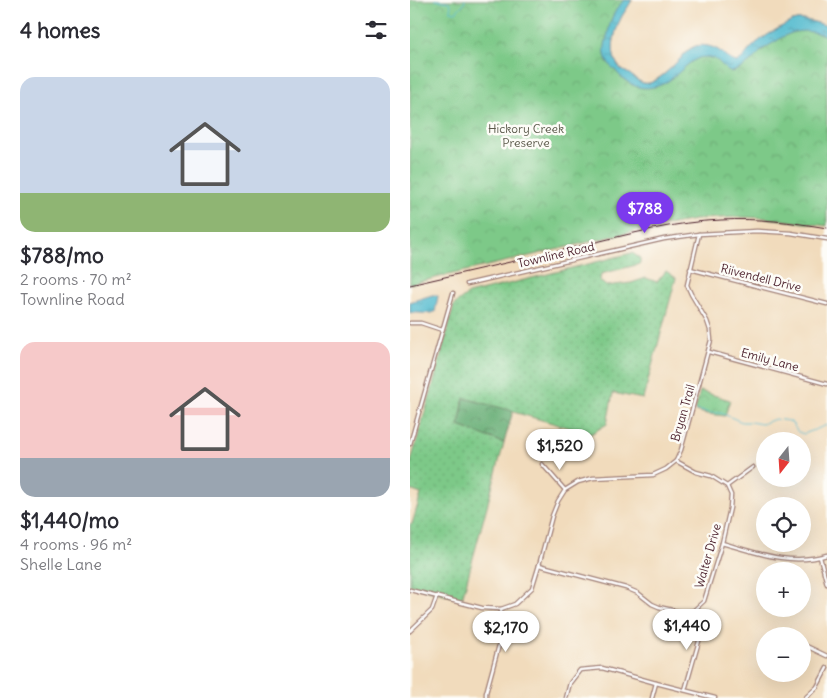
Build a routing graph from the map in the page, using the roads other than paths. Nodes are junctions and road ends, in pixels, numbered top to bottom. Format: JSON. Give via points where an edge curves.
{"nodes":[{"id":1,"x":699,"y":234,"type":"junction"},
{"id":2,"x":827,"y":239,"type":"edge"},
{"id":3,"x":690,"y":270,"type":"junction"},
{"id":4,"x":467,"y":284,"type":"dead end"},
{"id":5,"x":453,"y":293,"type":"dead end"},
{"id":6,"x":827,"y":304,"type":"edge"},
{"id":7,"x":410,"y":323,"type":"edge"},
{"id":8,"x":442,"y":330,"type":"junction"},
{"id":9,"x":709,"y":352,"type":"junction"},
{"id":10,"x":827,"y":384,"type":"edge"},
{"id":11,"x":410,"y":443,"type":"edge"},
{"id":12,"x":676,"y":461,"type":"junction"},
{"id":13,"x":542,"y":464,"type":"dead end"},
{"id":14,"x":753,"y":467,"type":"dead end"},
{"id":15,"x":727,"y":486,"type":"junction"},
{"id":16,"x":565,"y":490,"type":"junction"},
{"id":17,"x":722,"y":542,"type":"junction"},
{"id":18,"x":827,"y":555,"type":"edge"},
{"id":19,"x":820,"y":557,"type":"junction"},
{"id":20,"x":539,"y":565,"type":"junction"},
{"id":21,"x":827,"y":584,"type":"edge"},
{"id":22,"x":410,"y":590,"type":"edge"},
{"id":23,"x":436,"y":596,"type":"junction"},
{"id":24,"x":501,"y":610,"type":"junction"},
{"id":25,"x":693,"y":611,"type":"junction"},
{"id":26,"x":410,"y":631,"type":"edge"},
{"id":27,"x":811,"y":648,"type":"edge"},
{"id":28,"x":827,"y":656,"type":"edge"},
{"id":29,"x":827,"y":668,"type":"edge"},
{"id":30,"x":656,"y":683,"type":"junction"},
{"id":31,"x":685,"y":690,"type":"junction"},
{"id":32,"x":486,"y":698,"type":"edge"},
{"id":33,"x":566,"y":698,"type":"edge"},
{"id":34,"x":652,"y":698,"type":"edge"},
{"id":35,"x":715,"y":698,"type":"edge"},
{"id":36,"x":805,"y":698,"type":"edge"}],
"edges":[{"from":1,"to":2,"type":"street","name":"Townline Road","via":[[757,231]]},
{"from":1,"to":3,"type":"street","name":"Bryan Trail"},
{"from":1,"to":4,"type":"street","name":"Townline Road"},
{"from":3,"to":6,"type":"street","name":"Riivendell Drive"},
{"from":3,"to":9,"type":"street","name":"Bryan Trail","via":[[688,285],[691,294],[710,330]]},
{"from":5,"to":8,"type":"street"},
{"from":7,"to":8,"type":"street"},
{"from":8,"to":11,"type":"street"},
{"from":9,"to":10,"type":"street","name":"Emily Lane"},
{"from":9,"to":12,"type":"street","name":"Bryan Trail"},
{"from":12,"to":15,"type":"street"},
{"from":12,"to":16,"type":"street","name":"Bryan Trail","via":[[652,475],[593,478]]},
{"from":13,"to":16,"type":"street"},
{"from":14,"to":15,"type":"street"},
{"from":15,"to":17,"type":"street","name":"Walter Drive","via":[[731,495],[730,508]]},
{"from":16,"to":20,"type":"street","via":[[552,516]]},
{"from":17,"to":19,"type":"street","via":[[782,559]]},
{"from":17,"to":25,"type":"street","name":"Walter Drive","via":[[704,601]]},
{"from":18,"to":19,"type":"street"},
{"from":19,"to":21,"type":"street"},
{"from":20,"to":24,"type":"street","via":[[532,588],[515,604]]},
{"from":20,"to":25,"type":"street","via":[[626,588],[659,607]]},
{"from":22,"to":23,"type":"street"},
{"from":23,"to":24,"type":"street"},
{"from":23,"to":26,"type":"street","via":[[432,610]]},
{"from":24,"to":32,"type":"street","via":[[502,628]]},
{"from":25,"to":31,"type":"street","via":[[700,625],[699,641]]},
{"from":27,"to":28,"type":"street"},
{"from":29,"to":36,"type":"street","via":[[817,687]]},
{"from":30,"to":31,"type":"street"},
{"from":30,"to":33,"type":"street","via":[[602,668],[580,670],[570,683]]},
{"from":30,"to":34,"type":"street"},
{"from":31,"to":35,"type":"street"}]}
